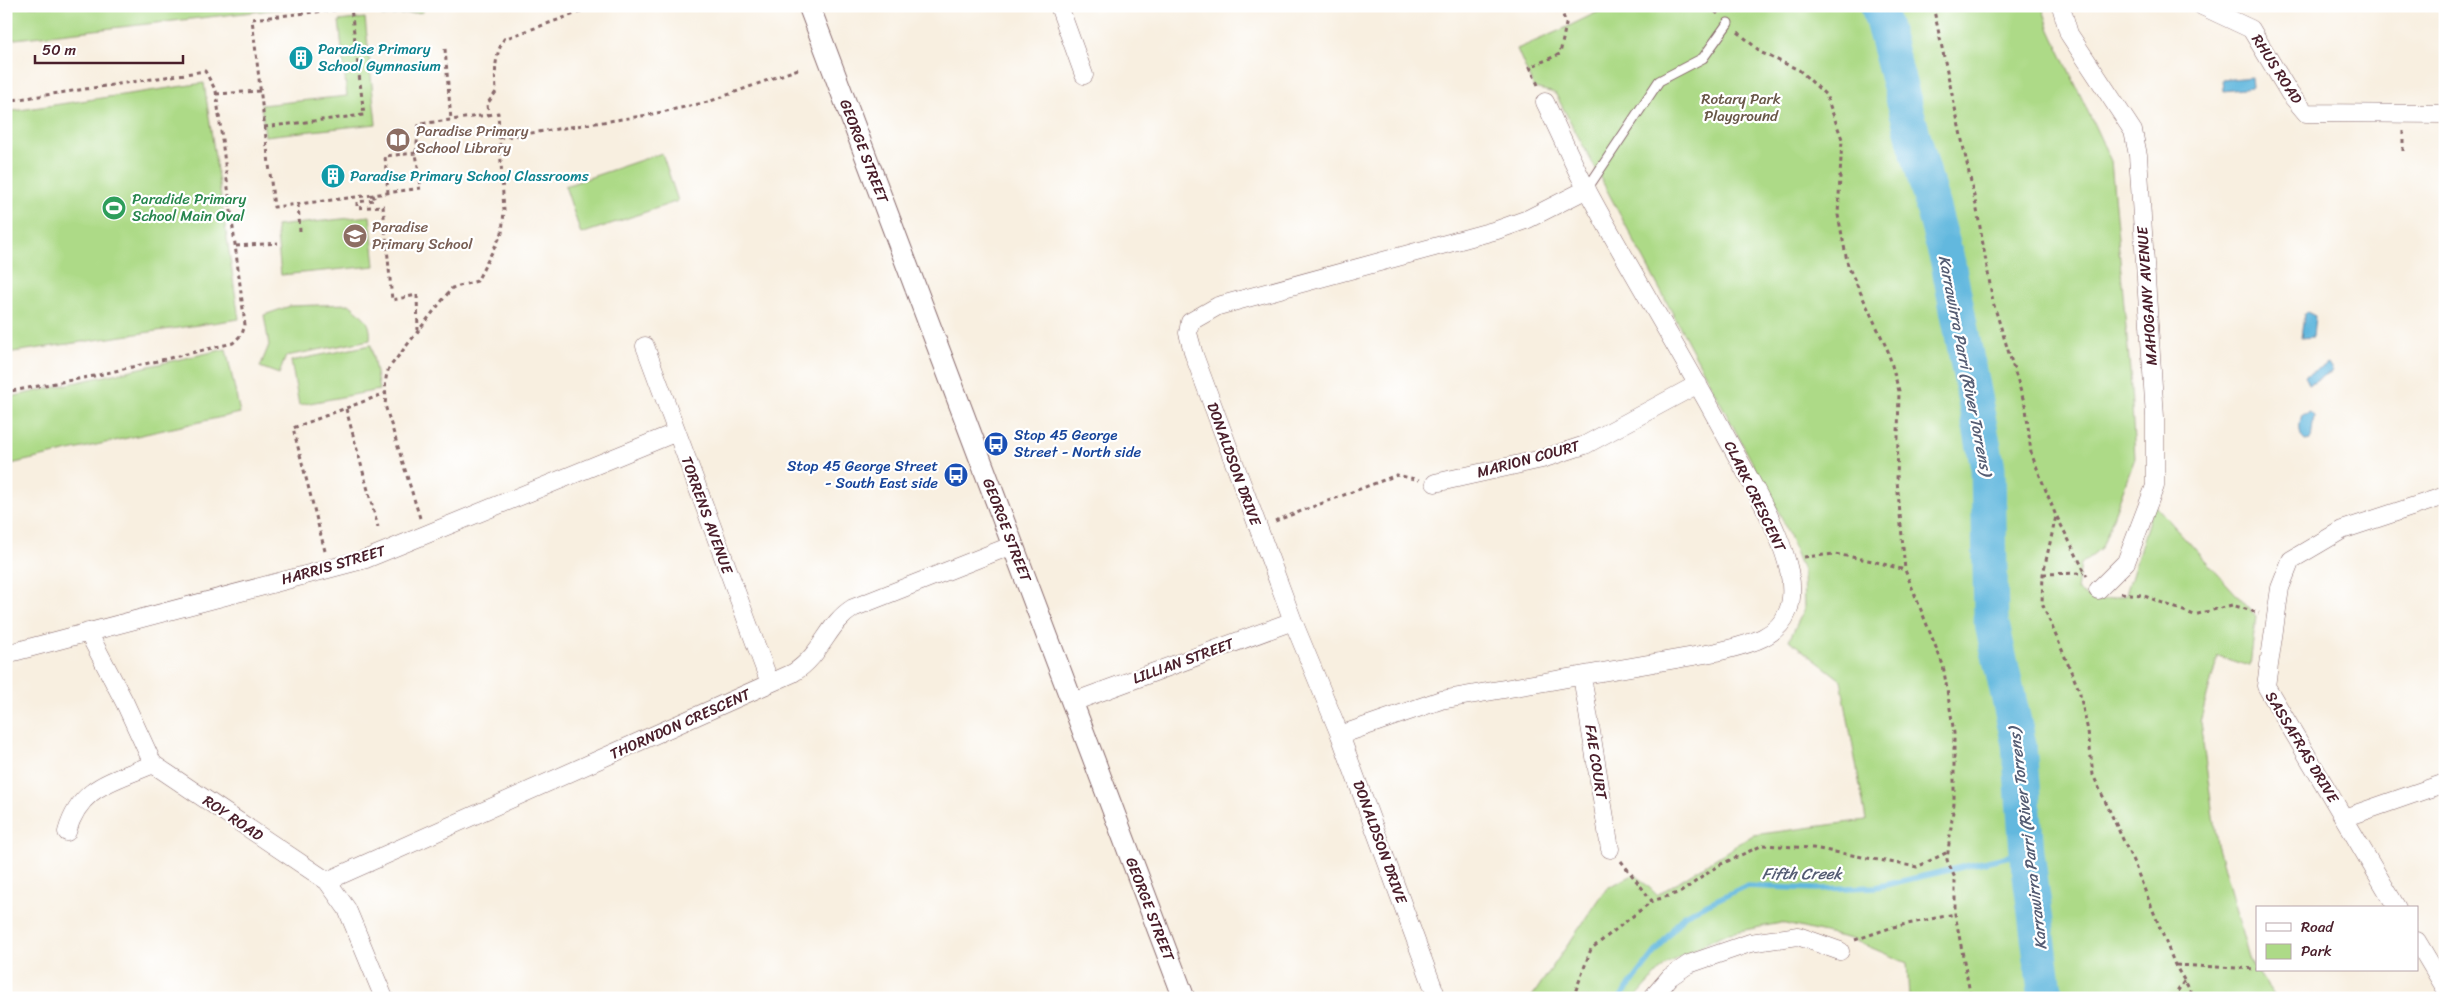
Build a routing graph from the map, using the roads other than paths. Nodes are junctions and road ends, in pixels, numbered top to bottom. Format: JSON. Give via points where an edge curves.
{"nodes":[{"id":1,"x":809,"y":6,"type":"edge"},
{"id":2,"x":1059,"y":6,"type":"edge"},
{"id":3,"x":2061,"y":6,"type":"edge"},
{"id":4,"x":2202,"y":6,"type":"edge"},
{"id":5,"x":1728,"y":23,"type":"road end"},
{"id":6,"x":1084,"y":75,"type":"dead end"},
{"id":7,"x":1545,"y":102,"type":"road end"},
{"id":8,"x":2445,"y":114,"type":"edge"},
{"id":9,"x":1587,"y":189,"type":"junction"},
{"id":10,"x":645,"y":346,"type":"dead end"},
{"id":11,"x":1698,"y":384,"type":"junction"},
{"id":12,"x":677,"y":432,"type":"junction"},
{"id":13,"x":1435,"y":483,"type":"road end"},
{"id":14,"x":2445,"y":496,"type":"edge"},
{"id":15,"x":1013,"y":545,"type":"junction"},
{"id":16,"x":2098,"y":590,"type":"road end"},
{"id":17,"x":1293,"y":621,"type":"junction"},
{"id":18,"x":88,"y":632,"type":"junction"},
{"id":19,"x":6,"y":654,"type":"edge"},
{"id":20,"x":1582,"y":676,"type":"junction"},
{"id":21,"x":770,"y":684,"type":"junction"},
{"id":22,"x":1072,"y":702,"type":"junction"},
{"id":23,"x":1340,"y":735,"type":"junction"},
{"id":24,"x":153,"y":764,"type":"junction"},
{"id":25,"x":2445,"y":783,"type":"edge"},
{"id":26,"x":2344,"y":818,"type":"junction"},
{"id":27,"x":67,"y":832,"type":"dead end"},
{"id":28,"x":1609,"y":847,"type":"road end"},
{"id":29,"x":327,"y":882,"type":"junction"},
{"id":30,"x":2396,"y":906,"type":"edge"},
{"id":31,"x":2418,"y":944,"type":"edge"},
{"id":32,"x":1836,"y":950,"type":"road end"},
{"id":33,"x":2445,"y":988,"type":"edge"},
{"id":34,"x":384,"y":998,"type":"edge"},
{"id":35,"x":1184,"y":998,"type":"edge"},
{"id":36,"x":1437,"y":998,"type":"edge"},
{"id":37,"x":1652,"y":998,"type":"edge"}],
"edges":[{"from":1,"to":15,"type":"street","name":"GEORGE STREET"},
{"from":2,"to":6,"type":"street"},
{"from":3,"to":16,"type":"street","name":"MAHOGANY AVENUE","via":[[2069,34],[2133,131],[2138,155],[2155,418],[2155,486],[2126,562]]},
{"from":4,"to":8,"type":"street","name":"RHUS ROAD","via":[[2251,29],[2290,94],[2306,113]]},
{"from":5,"to":9,"type":"lane","via":[[1702,58],[1659,81]]},
{"from":7,"to":9,"type":"street","name":"CLARK CRESCENT"},
{"from":9,"to":11,"type":"street","name":"CLARK CRESCENT"},
{"from":9,"to":17,"type":"street","name":"DONALDSON DRIVE","via":[[1497,230],[1248,297],[1218,306],[1190,322],[1188,332],[1194,355]]},
{"from":10,"to":12,"type":"street","name":"TORRENS AVENUE"},
{"from":11,"to":13,"type":"street","name":"MARION COURT","via":[[1585,445],[1542,459]]},
{"from":11,"to":20,"type":"street","name":"CLARK CRESCENT","via":[[1776,532],[1786,560],[1791,591],[1789,609],[1781,626],[1767,637],[1717,652]]},
{"from":12,"to":18,"type":"street","name":"HARRIS STREET","via":[[366,559]]},
{"from":12,"to":21,"type":"street","name":"TORRENS AVENUE"},
{"from":14,"to":26,"type":"street","name":"SASSAFRAS DRIVE","via":[[2342,530],[2291,560],[2280,588],[2266,686]]},
{"from":15,"to":21,"type":"street","name":"THORNDON CRESCENT","via":[[853,608],[841,615],[807,664]]},
{"from":15,"to":22,"type":"street","name":"GEORGE STREET"},
{"from":17,"to":22,"type":"street","name":"LILLIAN STREET"},
{"from":17,"to":23,"type":"street","name":"DONALDSON DRIVE"},
{"from":18,"to":19,"type":"street","name":"HARRIS STREET"},
{"from":18,"to":24,"type":"street","name":"ROY ROAD"},
{"from":20,"to":23,"type":"street","name":"CLARK CRESCENT","via":[[1441,700]]},
{"from":20,"to":28,"type":"street","name":"FAE COURT"},
{"from":21,"to":29,"type":"street","name":"THORNDON CRESCENT"},
{"from":22,"to":35,"type":"street","name":"GEORGE STREET"},
{"from":23,"to":36,"type":"street","name":"DONALDSON DRIVE"},
{"from":24,"to":27,"type":"street","via":[[94,790],[82,799],[70,818]]},
{"from":24,"to":29,"type":"street","name":"ROY ROAD"},
{"from":25,"to":26,"type":"street"},
{"from":26,"to":30,"type":"street","name":"SASSAFRAS DRIVE"},
{"from":29,"to":34,"type":"street","name":"ROY ROAD","via":[[347,909]]},
{"from":31,"to":33,"type":"street"},
{"from":32,"to":37,"type":"street","via":[[1798,936],[1750,943],[1689,964],[1670,977]]}]}
